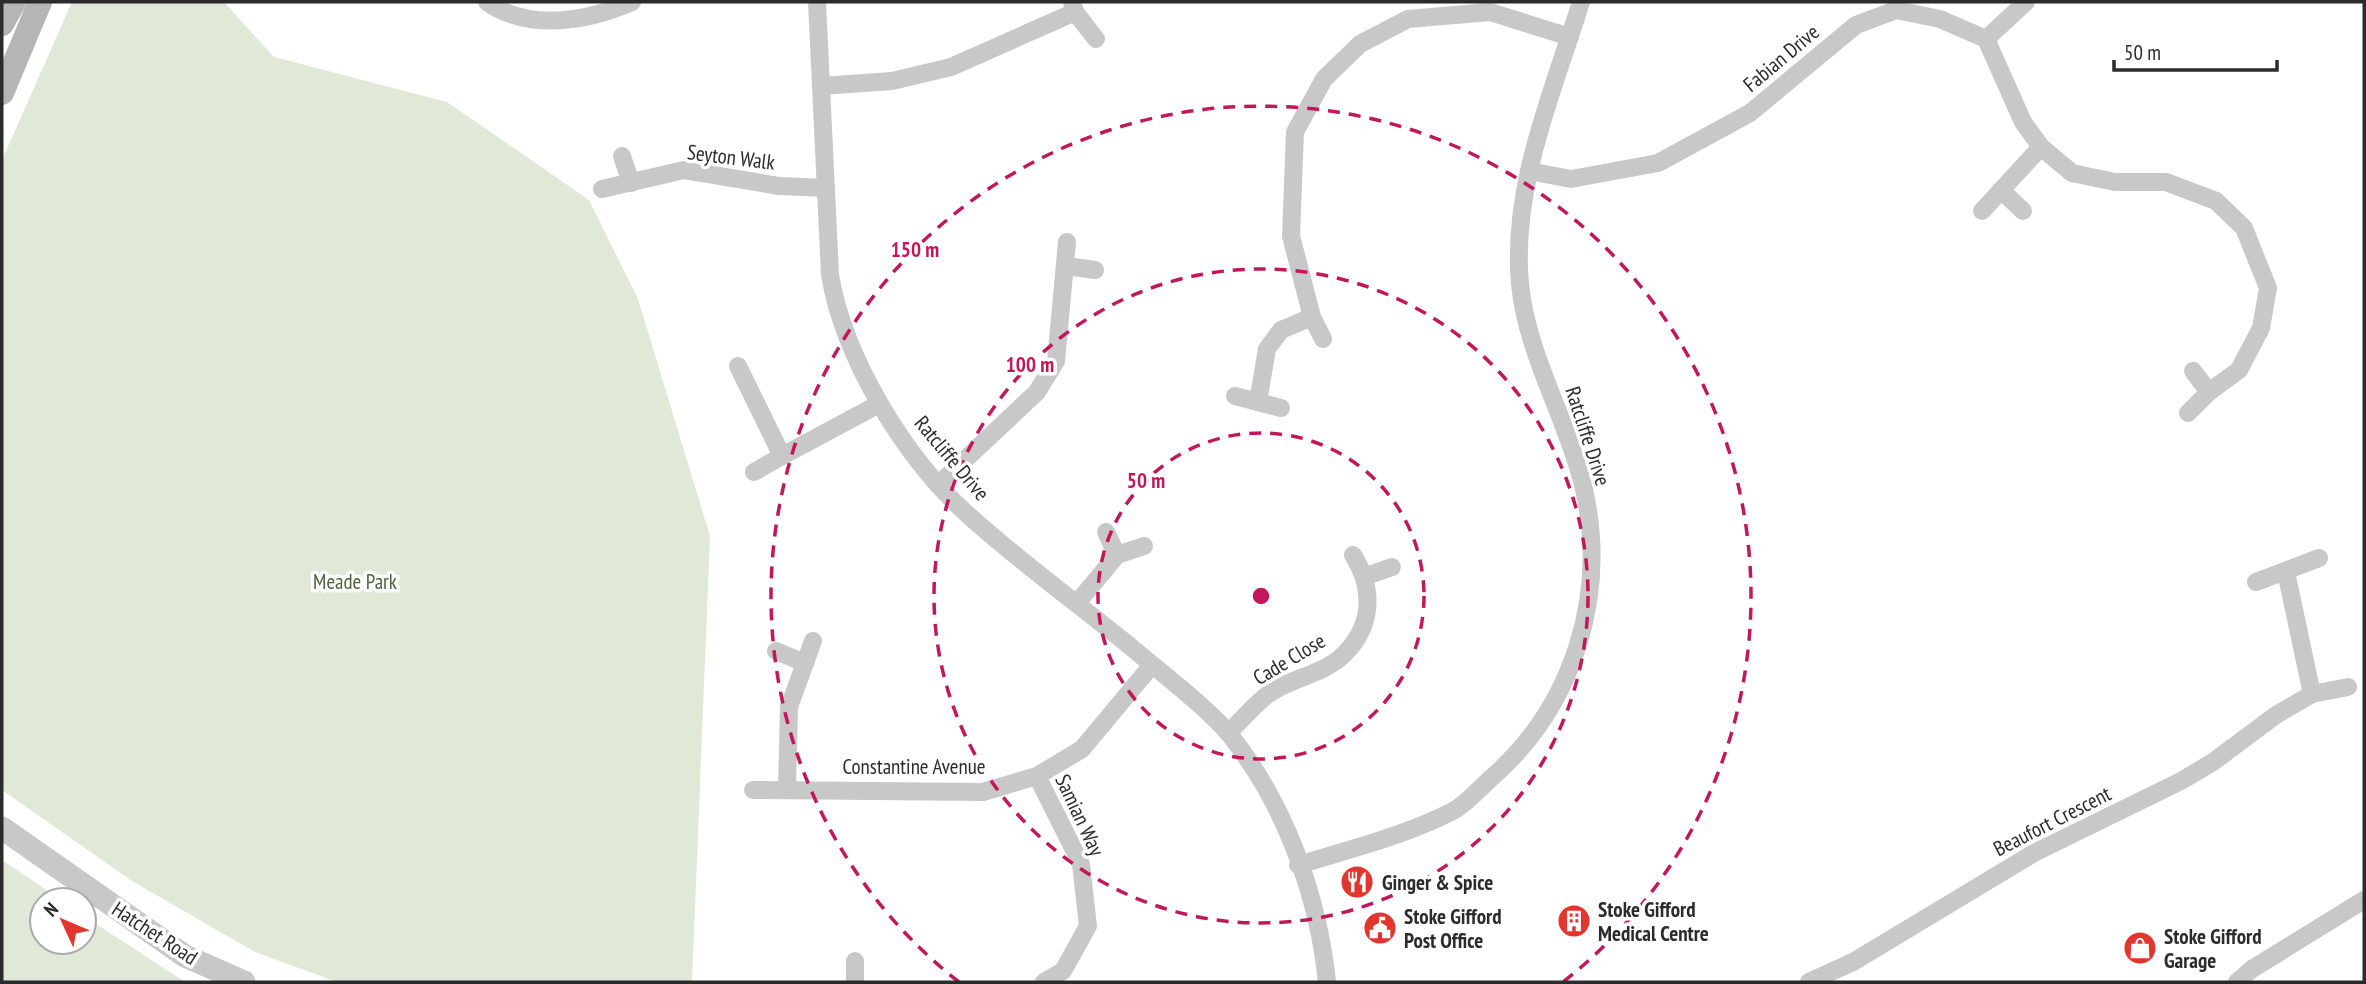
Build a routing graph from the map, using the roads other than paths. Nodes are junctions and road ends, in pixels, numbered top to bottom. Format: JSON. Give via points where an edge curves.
{"nodes":[{"id":1,"x":14,"y":2,"type":"edge"},
{"id":2,"x":40,"y":2,"type":"edge"},
{"id":3,"x":487,"y":2,"type":"edge"},
{"id":4,"x":632,"y":2,"type":"edge"},
{"id":5,"x":817,"y":2,"type":"edge"},
{"id":6,"x":1402,"y":2,"type":"edge"},
{"id":7,"x":1581,"y":2,"type":"edge"},
{"id":8,"x":2026,"y":2,"type":"edge"},
{"id":9,"x":1074,"y":7,"type":"edge"},
{"id":10,"x":1408,"y":19,"type":"junction"},
{"id":11,"x":2,"y":24,"type":"edge"},
{"id":12,"x":1570,"y":37,"type":"junction"},
{"id":13,"x":1096,"y":39,"type":"dead end"},
{"id":14,"x":1986,"y":39,"type":"junction"},
{"id":15,"x":821,"y":86,"type":"junction"},
{"id":16,"x":2,"y":93,"type":"edge"},
{"id":17,"x":2041,"y":147,"type":"junction"},
{"id":18,"x":622,"y":156,"type":"dead end"},
{"id":19,"x":1529,"y":171,"type":"junction"},
{"id":20,"x":631,"y":183,"type":"junction"},
{"id":21,"x":826,"y":188,"type":"junction"},
{"id":22,"x":602,"y":189,"type":"dead end"},
{"id":23,"x":2001,"y":190,"type":"junction"},
{"id":24,"x":1982,"y":211,"type":"dead end"},
{"id":25,"x":2023,"y":211,"type":"dead end"},
{"id":26,"x":1067,"y":242,"type":"dead end"},
{"id":27,"x":1066,"y":266,"type":"junction"},
{"id":28,"x":1095,"y":270,"type":"dead end"},
{"id":29,"x":1312,"y":317,"type":"junction"},
{"id":30,"x":1323,"y":339,"type":"dead end"},
{"id":31,"x":738,"y":366,"type":"dead end"},
{"id":32,"x":2193,"y":371,"type":"dead end"},
{"id":33,"x":2209,"y":392,"type":"junction"},
{"id":34,"x":1235,"y":396,"type":"dead end"},
{"id":35,"x":1258,"y":402,"type":"junction"},
{"id":36,"x":879,"y":404,"type":"junction"},
{"id":37,"x":1281,"y":408,"type":"dead end"},
{"id":38,"x":2188,"y":412,"type":"dead end"},
{"id":39,"x":782,"y":456,"type":"junction"},
{"id":40,"x":754,"y":472,"type":"dead end"},
{"id":41,"x":939,"y":484,"type":"junction"},
{"id":42,"x":1105,"y":532,"type":"dead end"},
{"id":43,"x":1144,"y":546,"type":"dead end"},
{"id":44,"x":1117,"y":555,"type":"junction"},
{"id":45,"x":1353,"y":555,"type":"dead end"},
{"id":46,"x":2319,"y":558,"type":"dead end"},
{"id":47,"x":1392,"y":567,"type":"dead end"},
{"id":48,"x":2286,"y":572,"type":"junction"},
{"id":49,"x":1366,"y":576,"type":"junction"},
{"id":50,"x":2256,"y":582,"type":"dead end"},
{"id":51,"x":1077,"y":603,"type":"junction"},
{"id":52,"x":813,"y":641,"type":"dead end"},
{"id":53,"x":776,"y":651,"type":"dead end"},
{"id":54,"x":805,"y":663,"type":"junction"},
{"id":55,"x":1152,"y":664,"type":"junction"},
{"id":56,"x":2348,"y":687,"type":"dead end"},
{"id":57,"x":2312,"y":694,"type":"junction"},
{"id":58,"x":1228,"y":733,"type":"junction"},
{"id":59,"x":1037,"y":776,"type":"junction"},
{"id":60,"x":787,"y":788,"type":"junction"},
{"id":61,"x":753,"y":790,"type":"dead end"},
{"id":62,"x":2,"y":828,"type":"edge"},
{"id":63,"x":1298,"y":865,"type":"junction"},
{"id":64,"x":2364,"y":900,"type":"edge"},
{"id":65,"x":855,"y":961,"type":"dead end"},
{"id":66,"x":244,"y":982,"type":"edge"},
{"id":67,"x":855,"y":982,"type":"edge"},
{"id":68,"x":1044,"y":982,"type":"edge"},
{"id":69,"x":1327,"y":982,"type":"edge"},
{"id":70,"x":1810,"y":982,"type":"edge"},
{"id":71,"x":2237,"y":982,"type":"edge"}],
"edges":[{"from":1,"to":11,"type":"main road"},
{"from":2,"to":16,"type":"main road"},
{"from":3,"to":4,"type":"street","via":[[497,9],[551,22],[601,15]]},
{"from":5,"to":15,"type":"street","name":"Ratcliffe Drive"},
{"from":6,"to":10,"type":"street"},
{"from":7,"to":12,"type":"street","name":"Ratcliffe Drive"},
{"from":8,"to":14,"type":"street"},
{"from":9,"to":13,"type":"street"},
{"from":9,"to":15,"type":"street","via":[[951,67],[892,81]]},
{"from":10,"to":12,"type":"street","via":[[1490,12]]},
{"from":10,"to":29,"type":"street","via":[[1360,44],[1324,79],[1295,132],[1291,236]]},
{"from":12,"to":19,"type":"street","name":"Ratcliffe Drive"},
{"from":14,"to":17,"type":"street","via":[[2023,122]]},
{"from":14,"to":19,"type":"street","name":"Fabian Drive","via":[[1940,19],[1896,10],[1856,25],[1750,113],[1658,163],[1572,180]]},
{"from":15,"to":21,"type":"street","name":"Ratcliffe Drive"},
{"from":17,"to":23,"type":"street"},
{"from":17,"to":33,"type":"street","via":[[2072,173],[2115,182],[2166,181],[2216,201],[2244,228],[2267,288],[2261,328],[2239,370]]},
{"from":18,"to":20,"type":"street"},
{"from":19,"to":63,"type":"street","name":"Ratcliffe Drive","via":[[1520,282],[1527,333],[1583,485],[1593,556],[1585,628],[1559,694],[1537,730],[1512,761],[1455,810],[1406,833]]},
{"from":20,"to":21,"type":"street","name":"Seyton Walk","via":[[684,170],[779,186]]},
{"from":20,"to":22,"type":"street","name":"Seyton Walk"},
{"from":21,"to":36,"type":"street","name":"Ratcliffe Drive","via":[[836,309]]},
{"from":23,"to":24,"type":"street"},
{"from":23,"to":25,"type":"street"},
{"from":26,"to":27,"type":"street"},
{"from":27,"to":28,"type":"street"},
{"from":27,"to":41,"type":"street","via":[[1056,361],[1037,392]]},
{"from":29,"to":30,"type":"street"},
{"from":29,"to":35,"type":"street","via":[[1281,330],[1267,349]]},
{"from":31,"to":39,"type":"street"},
{"from":32,"to":33,"type":"street"},
{"from":33,"to":38,"type":"street"},
{"from":34,"to":35,"type":"street"},
{"from":35,"to":37,"type":"street"},
{"from":36,"to":39,"type":"street"},
{"from":36,"to":41,"type":"street","name":"Ratcliffe Drive"},
{"from":39,"to":40,"type":"street"},
{"from":41,"to":51,"type":"street","name":"Ratcliffe Drive","via":[[967,514]]},
{"from":42,"to":44,"type":"street"},
{"from":43,"to":44,"type":"street"},
{"from":44,"to":51,"type":"street"},
{"from":45,"to":49,"type":"street"},
{"from":46,"to":48,"type":"street"},
{"from":47,"to":49,"type":"street"},
{"from":48,"to":50,"type":"street"},
{"from":48,"to":57,"type":"street"},
{"from":49,"to":58,"type":"street","name":"Cade Close","via":[[1364,627],[1340,658],[1268,694]]},
{"from":51,"to":55,"type":"street","name":"Ratcliffe Drive"},
{"from":52,"to":54,"type":"street"},
{"from":53,"to":54,"type":"street"},
{"from":54,"to":60,"type":"street","via":[[789,707]]},
{"from":55,"to":58,"type":"street","name":"Ratcliffe Drive"},
{"from":55,"to":59,"type":"street","name":"Constantine Avenue","via":[[1082,749]]},
{"from":56,"to":57,"type":"street","name":"Beaufort Crescent"},
{"from":57,"to":70,"type":"street","name":"Beaufort Crescent","via":[[2181,781],[2034,853],[1853,962]]},
{"from":58,"to":63,"type":"street","name":"Ratcliffe Drive","via":[[1275,800]]},
{"from":59,"to":60,"type":"street","name":"Constantine Avenue","via":[[983,792]]},
{"from":59,"to":68,"type":"street","name":"Samian Way","via":[[1082,864],[1088,926],[1063,971]]},
{"from":60,"to":61,"type":"street","name":"Constantine Avenue"},
{"from":62,"to":66,"type":"street","name":"Hatchet Road","via":[[185,956]]},
{"from":63,"to":69,"type":"street","name":"Ratcliffe Drive","via":[[1319,923]]},
{"from":64,"to":71,"type":"street"},
{"from":65,"to":67,"type":"street"}]}
